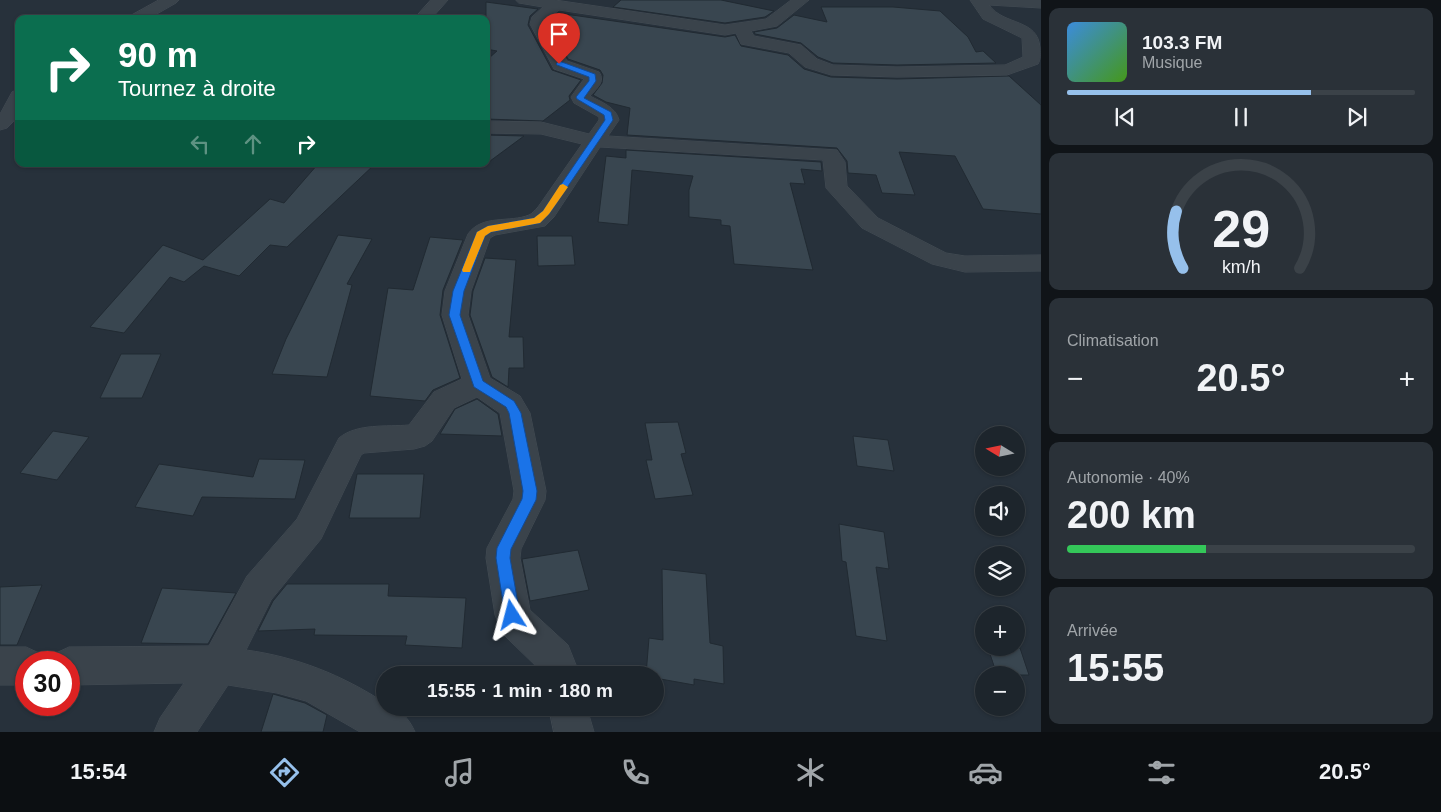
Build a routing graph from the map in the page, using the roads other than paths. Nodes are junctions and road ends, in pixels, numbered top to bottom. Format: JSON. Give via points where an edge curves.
{"nodes":[{"id":1,"x":171,"y":0,"type":"edge"},
{"id":2,"x":440,"y":0,"type":"edge"},
{"id":3,"x":524,"y":0,"type":"edge"},
{"id":4,"x":801,"y":0,"type":"edge"},
{"id":5,"x":978,"y":0,"type":"edge"},
{"id":6,"x":1041,"y":3,"type":"edge"},
{"id":7,"x":555,"y":5,"type":"junction"},
{"id":8,"x":143,"y":15,"type":"edge"},
{"id":9,"x":426,"y":15,"type":"edge"},
{"id":10,"x":742,"y":29,"type":"junction"},
{"id":11,"x":15,"y":96,"type":"edge"},
{"id":12,"x":0,"y":103,"type":"edge"},
{"id":13,"x":15,"y":103,"type":"edge"},
{"id":14,"x":0,"y":124,"type":"edge"},
{"id":15,"x":490,"y":127,"type":"edge"},
{"id":16,"x":594,"y":141,"type":"junction"},
{"id":17,"x":1041,"y":263,"type":"edge"},
{"id":18,"x":478,"y":384,"type":"junction"},
{"id":19,"x":219,"y":665,"type":"junction"},
{"id":20,"x":0,"y":666,"type":"edge"},
{"id":21,"x":15,"y":666,"type":"edge"},
{"id":22,"x":80,"y":666,"type":"edge"},
{"id":23,"x":558,"y":666,"type":"edge"},
{"id":24,"x":570,"y":716,"type":"edge"},
{"id":25,"x":174,"y":732,"type":"edge"},
{"id":26,"x":395,"y":732,"type":"edge"},
{"id":27,"x":574,"y":732,"type":"edge"}],
"edges":[{"from":1,"to":8,"type":"street"},
{"from":2,"to":9,"type":"street"},
{"from":3,"to":7,"type":"street"},
{"from":4,"to":10,"type":"street","via":[[771,23]]},
{"from":5,"to":6,"type":"street"},
{"from":5,"to":10,"type":"street","via":[[989,16],[1028,34],[1032,60],[1007,70],[831,70],[811,63],[796,49],[747,40]]},
{"from":7,"to":10,"type":"street","via":[[707,28]]},
{"from":7,"to":16,"type":"street","via":[[538,20],[538,24],[560,65],[593,76],[580,99],[609,117]]},
{"from":11,"to":12,"type":"street"},
{"from":13,"to":14,"type":"street","via":[[9,116]]},
{"from":15,"to":16,"type":"street","via":[[541,128]]},
{"from":16,"to":17,"type":"street","via":[[830,154],[836,168],[837,188],[870,222],[908,243],[940,259],[957,262]]},
{"from":16,"to":18,"type":"street","via":[[537,221],[488,229],[480,234],[458,291],[455,315]]},
{"from":18,"to":19,"type":"street","via":[[444,400],[421,433],[357,441],[350,447],[318,515],[259,588]]},
{"from":18,"to":23,"type":"street","via":[[510,404],[515,413],[530,491],[529,500],[504,548],[512,615],[555,658]]},
{"from":19,"to":22,"type":"street"},
{"from":19,"to":25,"type":"street"},
{"from":19,"to":26,"type":"street","via":[[271,672],[307,682],[334,694]]},
{"from":20,"to":21,"type":"street"},
{"from":24,"to":27,"type":"street"}]}
